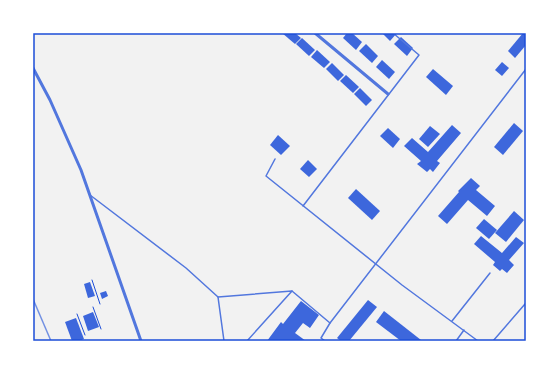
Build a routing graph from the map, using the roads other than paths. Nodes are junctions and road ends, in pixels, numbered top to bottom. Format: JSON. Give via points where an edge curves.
{"nodes":[{"id":1,"x":315,"y":33,"type":"edge"},
{"id":2,"x":394,"y":33,"type":"edge"},
{"id":3,"x":33,"y":68,"type":"edge"},
{"id":4,"x":526,"y":69,"type":"edge"},
{"id":5,"x":388,"y":94,"type":"junction"},
{"id":6,"x":275,"y":159,"type":"dead end"},
{"id":7,"x":90,"y":195,"type":"junction"},
{"id":8,"x":303,"y":206,"type":"junction"},
{"id":9,"x":376,"y":264,"type":"junction"},
{"id":10,"x":490,"y":273,"type":"dead end"},
{"id":11,"x":292,"y":291,"type":"junction"},
{"id":12,"x":218,"y":297,"type":"junction"},
{"id":13,"x":525,"y":304,"type":"dead end"},
{"id":14,"x":452,"y":321,"type":"junction"},
{"id":15,"x":330,"y":323,"type":"junction"},
{"id":16,"x":464,"y":330,"type":"junction"},
{"id":17,"x":141,"y":341,"type":"edge"},
{"id":18,"x":224,"y":341,"type":"edge"},
{"id":19,"x":247,"y":341,"type":"edge"},
{"id":20,"x":325,"y":341,"type":"edge"},
{"id":21,"x":456,"y":341,"type":"edge"},
{"id":22,"x":478,"y":341,"type":"edge"},
{"id":23,"x":493,"y":341,"type":"edge"}],
"edges":[{"from":1,"to":5,"type":"street"},
{"from":2,"to":5,"type":"lane","via":[[419,55]]},
{"from":3,"to":7,"type":"street","via":[[53,107]]},
{"from":4,"to":9,"type":"lane"},
{"from":5,"to":8,"type":"lane"},
{"from":6,"to":8,"type":"lane","via":[[266,176]]},
{"from":7,"to":12,"type":"lane","via":[[186,268]]},
{"from":7,"to":17,"type":"street"},
{"from":8,"to":9,"type":"lane"},
{"from":9,"to":14,"type":"lane"},
{"from":9,"to":15,"type":"lane"},
{"from":10,"to":14,"type":"lane"},
{"from":11,"to":12,"type":"lane"},
{"from":11,"to":15,"type":"lane"},
{"from":11,"to":19,"type":"lane"},
{"from":12,"to":18,"type":"lane"},
{"from":13,"to":23,"type":"lane"},
{"from":14,"to":16,"type":"lane"},
{"from":15,"to":20,"type":"lane","via":[[321,338]]},
{"from":16,"to":21,"type":"lane"},
{"from":16,"to":22,"type":"lane"}]}
